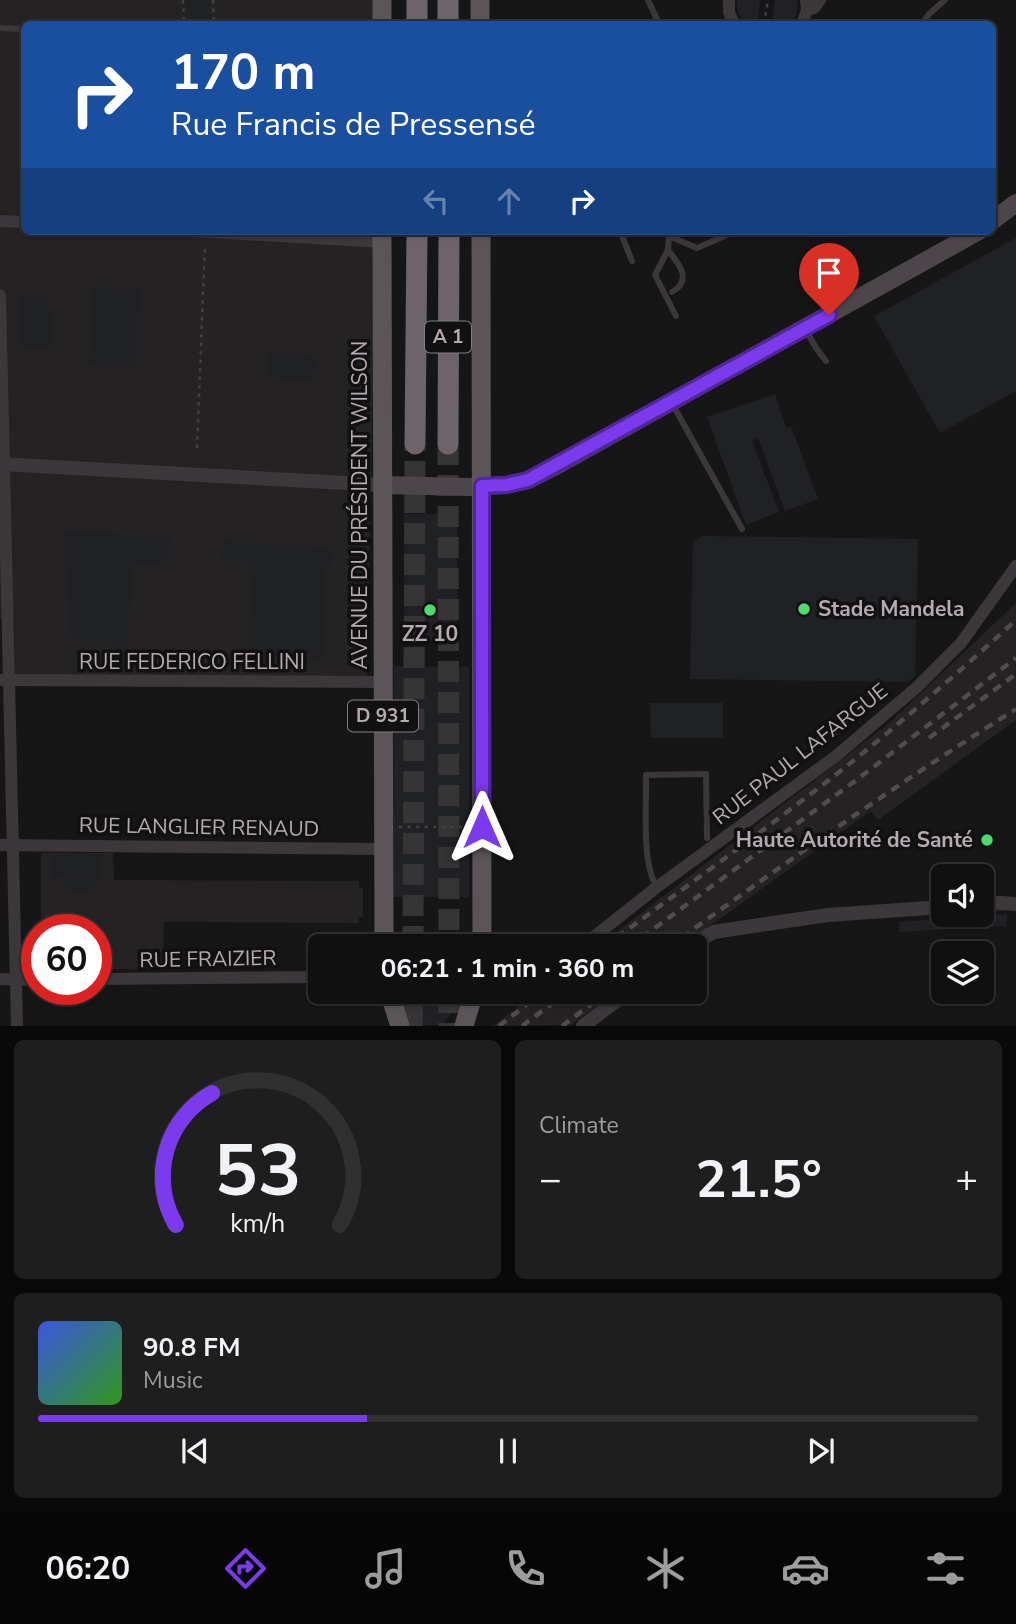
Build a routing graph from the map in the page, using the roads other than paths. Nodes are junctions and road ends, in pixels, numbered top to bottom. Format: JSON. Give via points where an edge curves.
{"nodes":[{"id":1,"x":382,"y":0,"type":"edge"},
{"id":2,"x":417,"y":0,"type":"edge"},
{"id":3,"x":448,"y":0,"type":"edge"},
{"id":4,"x":480,"y":0,"type":"edge"},
{"id":5,"x":648,"y":0,"type":"edge"},
{"id":6,"x":729,"y":0,"type":"edge"},
{"id":7,"x":820,"y":0,"type":"edge"},
{"id":8,"x":945,"y":0,"type":"edge"},
{"id":9,"x":807,"y":15,"type":"edge"},
{"id":10,"x":382,"y":21,"type":"edge"},
{"id":11,"x":417,"y":21,"type":"edge"},
{"id":12,"x":449,"y":21,"type":"edge"},
{"id":13,"x":481,"y":21,"type":"edge"},
{"id":14,"x":658,"y":21,"type":"edge"},
{"id":15,"x":730,"y":21,"type":"edge"},
{"id":16,"x":924,"y":21,"type":"edge"},
{"id":17,"x":0,"y":28,"type":"edge"},
{"id":18,"x":21,"y":29,"type":"edge"},
{"id":19,"x":1016,"y":203,"type":"edge"},
{"id":20,"x":996,"y":218,"type":"edge"},
{"id":21,"x":1016,"y":219,"type":"edge"},
{"id":22,"x":0,"y":221,"type":"edge"},
{"id":23,"x":21,"y":222,"type":"edge"},
{"id":24,"x":996,"y":226,"type":"edge"},
{"id":25,"x":311,"y":235,"type":"edge"},
{"id":26,"x":417,"y":235,"type":"edge"},
{"id":27,"x":449,"y":235,"type":"edge"},
{"id":28,"x":481,"y":235,"type":"edge"},
{"id":29,"x":622,"y":235,"type":"edge"},
{"id":30,"x":669,"y":235,"type":"edge"},
{"id":31,"x":672,"y":235,"type":"edge"},
{"id":32,"x":727,"y":235,"type":"edge"},
{"id":33,"x":974,"y":235,"type":"edge"},
{"id":34,"x":382,"y":237,"type":"edge"},
{"id":35,"x":668,"y":250,"type":"junction"},
{"id":36,"x":632,"y":261,"type":"dead end"},
{"id":37,"x":672,"y":292,"type":"dead end"},
{"id":38,"x":0,"y":295,"type":"edge"},
{"id":39,"x":676,"y":316,"type":"dead end"},
{"id":40,"x":0,"y":321,"type":"edge"},
{"id":41,"x":805,"y":328,"type":"junction"},
{"id":42,"x":826,"y":361,"type":"dead end"},
{"id":43,"x":672,"y":402,"type":"junction"},
{"id":44,"x":415,"y":443,"type":"tunnel mouth"},
{"id":45,"x":448,"y":444,"type":"tunnel mouth"},
{"id":46,"x":2,"y":464,"type":"edge"},
{"id":47,"x":383,"y":485,"type":"junction"},
{"id":48,"x":482,"y":486,"type":"junction"},
{"id":49,"x":742,"y":529,"type":"dead end"},
{"id":50,"x":1016,"y":566,"type":"edge"},
{"id":51,"x":4,"y":614,"type":"edge"},
{"id":52,"x":5,"y":680,"type":"edge"},
{"id":53,"x":383,"y":682,"type":"junction"},
{"id":54,"x":707,"y":838,"type":"dead end"},
{"id":55,"x":0,"y":845,"type":"edge"},
{"id":56,"x":14,"y":845,"type":"junction"},
{"id":57,"x":384,"y":849,"type":"junction"},
{"id":58,"x":657,"y":887,"type":"junction"},
{"id":59,"x":994,"y":903,"type":"edge"},
{"id":60,"x":1016,"y":904,"type":"edge"},
{"id":61,"x":931,"y":908,"type":"edge"},
{"id":62,"x":384,"y":934,"type":"edge"},
{"id":63,"x":482,"y":934,"type":"edge"},
{"id":64,"x":597,"y":934,"type":"edge"},
{"id":65,"x":707,"y":935,"type":"edge"},
{"id":66,"x":308,"y":977,"type":"edge"},
{"id":67,"x":0,"y":979,"type":"edge"},
{"id":68,"x":16,"y":979,"type":"junction"},
{"id":69,"x":21,"y":979,"type":"edge"},
{"id":70,"x":112,"y":979,"type":"edge"},
{"id":71,"x":393,"y":1004,"type":"edge"},
{"id":72,"x":470,"y":1004,"type":"edge"},
{"id":73,"x":612,"y":1004,"type":"edge"},
{"id":74,"x":17,"y":1026,"type":"edge"},
{"id":75,"x":400,"y":1026,"type":"edge"},
{"id":76,"x":464,"y":1026,"type":"edge"},
{"id":77,"x":583,"y":1026,"type":"edge"}],
"edges":[{"from":1,"to":10,"type":"main road"},
{"from":2,"to":11,"type":"highway"},
{"from":3,"to":12,"type":"highway"},
{"from":4,"to":13,"type":"main road"},
{"from":5,"to":14,"type":"lane"},
{"from":6,"to":15,"type":"street"},
{"from":7,"to":9,"type":"street"},
{"from":8,"to":16,"type":"lane"},
{"from":17,"to":18,"type":"lane"},
{"from":19,"to":20,"type":"main road"},
{"from":21,"to":24,"type":"main road"},
{"from":22,"to":23,"type":"street"},
{"from":25,"to":34,"type":"street"},
{"from":26,"to":44,"type":"highway","number":"A 1"},
{"from":27,"to":45,"type":"highway","number":"A 1"},
{"from":28,"to":48,"type":"main road"},
{"from":29,"to":36,"type":"lane"},
{"from":30,"to":35,"type":"lane"},
{"from":31,"to":32,"type":"lane","via":[[694,248]]},
{"from":33,"to":41,"type":"main road"},
{"from":34,"to":47,"type":"main road","name":"AVENUE DU PRÉSIDENT WILSON","number":"D 931"},
{"from":35,"to":37,"type":"lane","via":[[683,278]]},
{"from":35,"to":39,"type":"lane","via":[[656,278]]},
{"from":38,"to":40,"type":"street"},
{"from":40,"to":46,"type":"street"},
{"from":41,"to":42,"type":"lane"},
{"from":41,"to":43,"type":"main road"},
{"from":43,"to":48,"type":"main road","via":[[528,480]]},
{"from":43,"to":49,"type":"lane"},
{"from":46,"to":47,"type":"street"},
{"from":46,"to":51,"type":"street"},
{"from":47,"to":48,"type":"main road"},
{"from":47,"to":53,"type":"main road","name":"AVENUE DU PRÉSIDENT WILSON","number":"D 931"},
{"from":48,"to":63,"type":"main road"},
{"from":50,"to":58,"type":"street","name":"RUE PAUL LAFARGUE","via":[[961,643],[916,688],[836,756]]},
{"from":51,"to":52,"type":"street"},
{"from":52,"to":53,"type":"street","name":"RUE FEDERICO FELLINI"},
{"from":52,"to":56,"type":"street"},
{"from":53,"to":57,"type":"main road","name":"AVENUE DU PRÉSIDENT WILSON","number":"D 931"},
{"from":54,"to":58,"type":"lane","via":[[706,774],[646,775],[647,859]]},
{"from":55,"to":56,"type":"street","name":"RUE LANGLIER RENAUD"},
{"from":56,"to":57,"type":"street","name":"RUE LANGLIER RENAUD"},
{"from":56,"to":68,"type":"street"},
{"from":57,"to":62,"type":"main road","name":"AVENUE DU PRÉSIDENT WILSON","number":"D 931"},
{"from":58,"to":64,"type":"street","name":"RUE PAUL LAFARGUE"},
{"from":59,"to":60,"type":"street"},
{"from":61,"to":65,"type":"street","via":[[828,915]]},
{"from":66,"to":70,"type":"street","name":"RUE FRAIZIER"},
{"from":67,"to":68,"type":"street"},
{"from":68,"to":69,"type":"street"},
{"from":68,"to":74,"type":"street"},
{"from":71,"to":75,"type":"main road"},
{"from":72,"to":76,"type":"main road"},
{"from":73,"to":77,"type":"street"}]}
